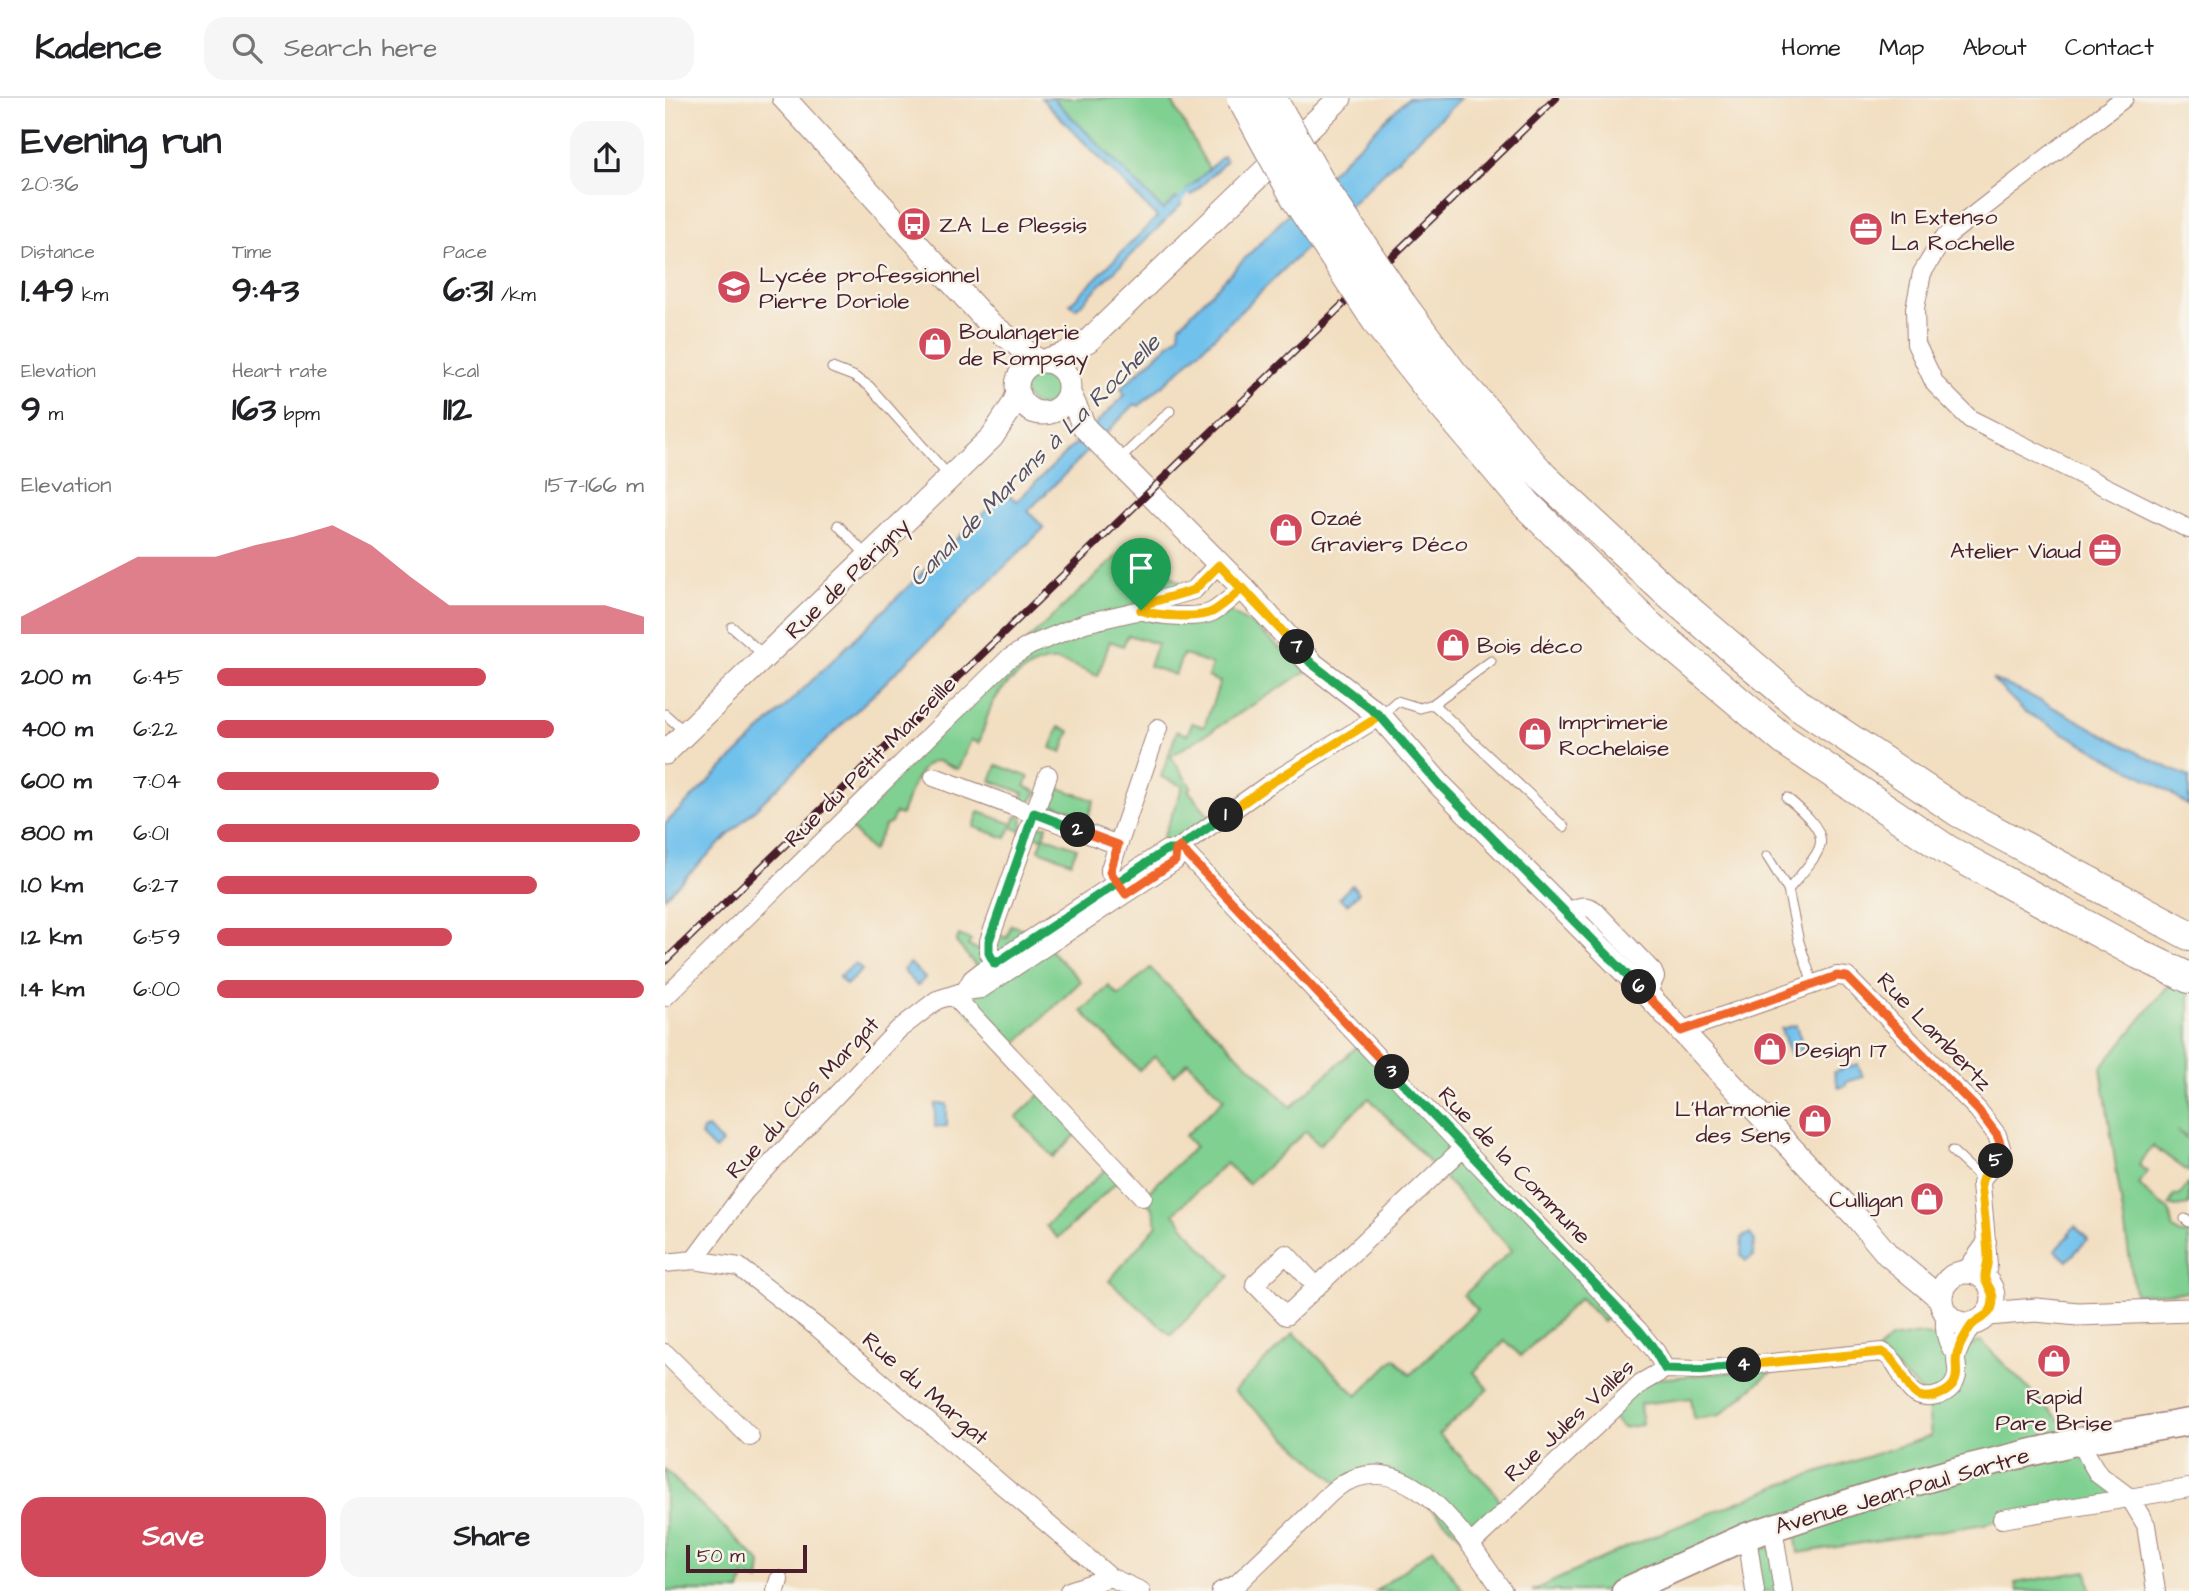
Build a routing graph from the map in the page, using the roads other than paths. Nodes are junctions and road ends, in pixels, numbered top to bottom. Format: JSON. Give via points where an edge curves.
{"nodes":[{"id":1,"x":784,"y":98,"type":"edge"},
{"id":2,"x":1241,"y":98,"type":"edge"},
{"id":3,"x":1271,"y":98,"type":"edge"},
{"id":4,"x":1340,"y":98,"type":"edge"},
{"id":5,"x":2124,"y":98,"type":"edge"},
{"id":6,"x":987,"y":321,"type":"junction"},
{"id":7,"x":1089,"y":340,"type":"junction"},
{"id":8,"x":1043,"y":360,"type":"junction"},
{"id":9,"x":832,"y":368,"type":"dead end"},
{"id":10,"x":1068,"y":384,"type":"junction"},
{"id":11,"x":1018,"y":386,"type":"junction"},
{"id":12,"x":1052,"y":411,"type":"junction"},
{"id":13,"x":1170,"y":411,"type":"dead end"},
{"id":14,"x":1085,"y":428,"type":"junction"},
{"id":15,"x":1118,"y":461,"type":"junction"},
{"id":16,"x":951,"y":477,"type":"junction"},
{"id":17,"x":838,"y":525,"type":"dead end"},
{"id":18,"x":2189,"y":529,"type":"edge"},
{"id":19,"x":868,"y":557,"type":"junction"},
{"id":20,"x":1219,"y":565,"type":"junction"},
{"id":21,"x":1243,"y":588,"type":"junction"},
{"id":22,"x":1141,"y":610,"type":"junction"},
{"id":23,"x":732,"y":627,"type":"dead end"},
{"id":24,"x":765,"y":656,"type":"junction"},
{"id":25,"x":1491,"y":661,"type":"dead end"},
{"id":26,"x":1433,"y":704,"type":"junction"},
{"id":27,"x":665,"y":714,"type":"edge"},
{"id":28,"x":1380,"y":716,"type":"junction"},
{"id":29,"x":1158,"y":728,"type":"dead end"},
{"id":30,"x":686,"y":733,"type":"junction"},
{"id":31,"x":665,"y":753,"type":"edge"},
{"id":32,"x":1048,"y":775,"type":"dead end"},
{"id":33,"x":934,"y":777,"type":"dead end"},
{"id":34,"x":1787,"y":798,"type":"dead end"},
{"id":35,"x":1034,"y":813,"type":"junction"},
{"id":36,"x":1564,"y":827,"type":"dead end"},
{"id":37,"x":1118,"y":845,"type":"junction"},
{"id":38,"x":1178,"y":848,"type":"junction"},
{"id":39,"x":1767,"y":856,"type":"dead end"},
{"id":40,"x":1122,"y":889,"type":"junction"},
{"id":41,"x":1788,"y":890,"type":"junction"},
{"id":42,"x":2189,"y":935,"type":"edge"},
{"id":43,"x":995,"y":964,"type":"junction"},
{"id":44,"x":2189,"y":978,"type":"edge"},
{"id":45,"x":1813,"y":985,"type":"junction"},
{"id":46,"x":959,"y":993,"type":"junction"},
{"id":47,"x":665,"y":997,"type":"edge"},
{"id":48,"x":1681,"y":1031,"type":"junction"},
{"id":49,"x":1463,"y":1148,"type":"junction"},
{"id":50,"x":1952,"y":1151,"type":"dead end"},
{"id":51,"x":1982,"y":1179,"type":"junction"},
{"id":52,"x":1143,"y":1198,"type":"dead end"},
{"id":53,"x":694,"y":1260,"type":"junction"},
{"id":54,"x":665,"y":1263,"type":"edge"},
{"id":55,"x":1317,"y":1287,"type":"dead end"},
{"id":56,"x":1967,"y":1297,"type":"junction"},
{"id":57,"x":2189,"y":1310,"type":"edge"},
{"id":58,"x":665,"y":1353,"type":"edge"},
{"id":59,"x":1956,"y":1355,"type":"junction"},
{"id":60,"x":1665,"y":1369,"type":"junction"},
{"id":61,"x":2189,"y":1422,"type":"edge"},
{"id":62,"x":750,"y":1437,"type":"dead end"},
{"id":63,"x":2084,"y":1440,"type":"junction"},
{"id":64,"x":2189,"y":1488,"type":"edge"},
{"id":65,"x":2130,"y":1498,"type":"junction"},
{"id":66,"x":2002,"y":1519,"type":"dead end"},
{"id":67,"x":1773,"y":1527,"type":"junction"},
{"id":68,"x":1747,"y":1536,"type":"junction"},
{"id":69,"x":1470,"y":1545,"type":"junction"},
{"id":70,"x":1110,"y":1577,"type":"junction"},
{"id":71,"x":1069,"y":1591,"type":"edge"},
{"id":72,"x":1140,"y":1591,"type":"edge"},
{"id":73,"x":1221,"y":1591,"type":"edge"},
{"id":74,"x":1503,"y":1591,"type":"edge"},
{"id":75,"x":1625,"y":1591,"type":"edge"},
{"id":76,"x":1755,"y":1591,"type":"edge"},
{"id":77,"x":1783,"y":1591,"type":"edge"},
{"id":78,"x":2156,"y":1591,"type":"edge"}],
"edges":[{"from":1,"to":6,"type":"street"},
{"from":2,"to":44,"type":"highway","bridge":true,"via":[[1299,201],[1379,324],[1527,505],[1649,626],[1784,740],[1947,850]]},
{"from":3,"to":42,"type":"highway","bridge":true,"via":[[1321,185],[1452,373],[1543,477],[1668,593],[1798,705],[1959,812]]},
{"from":4,"to":7,"type":"street"},
{"from":5,"to":18,"type":"street","via":[[1943,239],[1922,273],[1915,308],[1916,344],[1935,384],[1970,419]]},
{"from":6,"to":8,"type":"street"},
{"from":6,"to":11,"type":"street","via":[[1010,357]]},
{"from":7,"to":8,"type":"street"},
{"from":7,"to":10,"type":"street"},
{"from":8,"to":10,"type":"street","via":[[1056,363]]},
{"from":8,"to":11,"type":"street","via":[[1023,369]]},
{"from":9,"to":16,"type":"lane","via":[[869,386]]},
{"from":10,"to":12,"type":"street","via":[[1060,407]]},
{"from":10,"to":14,"type":"street"},
{"from":11,"to":12,"type":"street","via":[[1028,408]]},
{"from":11,"to":16,"type":"street","name":"Rue de Périgny","via":[[1013,405],[992,437]]},
{"from":12,"to":14,"type":"street"},
{"from":13,"to":15,"type":"lane"},
{"from":14,"to":15,"type":"street"},
{"from":15,"to":20,"type":"street"},
{"from":16,"to":19,"type":"street","name":"Rue de Périgny"},
{"from":17,"to":19,"type":"lane"},
{"from":19,"to":24,"type":"street","name":"Rue de Périgny"},
{"from":20,"to":21,"type":"street"},
{"from":20,"to":22,"type":"street","name":"Rue du Petit Marseille","via":[[1194,590],[1149,603]]},
{"from":21,"to":22,"type":"street","name":"Rue du Petit Marseille","via":[[1205,615],[1153,615]]},
{"from":21,"to":28,"type":"street","via":[[1311,663]]},
{"from":22,"to":47,"type":"street","name":"Rue du Petit Marseille","via":[[1085,623],[1008,659]]},
{"from":23,"to":24,"type":"lane"},
{"from":24,"to":30,"type":"street","name":"Rue de Périgny"},
{"from":25,"to":26,"type":"lane"},
{"from":26,"to":28,"type":"lane","via":[[1420,708],[1397,701]]},
{"from":26,"to":36,"type":"lane"},
{"from":27,"to":30,"type":"lane"},
{"from":28,"to":38,"type":"street","name":"Rue du Clos Margat","via":[[1268,785]]},
{"from":28,"to":48,"type":"street","via":[[1441,786]]},
{"from":29,"to":37,"type":"street"},
{"from":30,"to":31,"type":"street","name":"Rue de Périgny"},
{"from":32,"to":35,"type":"street"},
{"from":33,"to":35,"type":"street"},
{"from":34,"to":41,"type":"lane","via":[[1813,824],[1821,845]]},
{"from":35,"to":37,"type":"street"},
{"from":35,"to":43,"type":"street","via":[[989,941]]},
{"from":37,"to":40,"type":"street","via":[[1110,872]]},
{"from":38,"to":40,"type":"street","name":"Rue du Clos Margat","via":[[1166,850]]},
{"from":38,"to":49,"type":"street","name":"Rue de la Commune"},
{"from":39,"to":41,"type":"lane"},
{"from":40,"to":43,"type":"street","name":"Rue du Clos Margat"},
{"from":40,"to":46,"type":"street","name":"Rue du Clos Margat","via":[[981,989]]},
{"from":41,"to":45,"type":"lane"},
{"from":43,"to":46,"type":"street","name":"Rue du Clos Margat"},
{"from":45,"to":48,"type":"street","name":"Rue Lambertz"},
{"from":45,"to":51,"type":"street","name":"Rue Lambertz","via":[[1847,977],[1978,1110],[1997,1135],[2002,1151]]},
{"from":46,"to":52,"type":"street"},
{"from":46,"to":53,"type":"street","name":"Rue du Clos Margat","via":[[937,1000],[898,1031],[745,1191]]},
{"from":48,"to":56,"type":"street","via":[[1904,1270]]},
{"from":49,"to":55,"type":"street"},
{"from":49,"to":60,"type":"street","name":"Rue de la Commune","via":[[1639,1330]]},
{"from":50,"to":51,"type":"lane"},
{"from":51,"to":56,"type":"street","via":[[1987,1242]]},
{"from":53,"to":54,"type":"street","name":"Rue du Margat"},
{"from":53,"to":70,"type":"street","name":"Rue du Margat","via":[[739,1267],[818,1328]]},
{"from":56,"to":57,"type":"street","via":[[2078,1314]]},
{"from":56,"to":59,"type":"street","name":"Rue Jules Vallès"},
{"from":56,"to":59,"type":"street","via":[[1944,1325],[1949,1347]]},
{"from":58,"to":62,"type":"street"},
{"from":59,"to":60,"type":"street","name":"Rue Jules Vallès","via":[[1957,1378],[1947,1391],[1927,1397],[1913,1392],[1899,1366],[1882,1352],[1699,1370]]},
{"from":60,"to":69,"type":"street","name":"Rue Jules Vallès","via":[[1641,1383]]},
{"from":61,"to":63,"type":"main road","name":"Avenue Jean-Paul Sartre"},
{"from":63,"to":65,"type":"street","via":[[2098,1474]]},
{"from":63,"to":67,"type":"main road","name":"Avenue Jean-Paul Sartre","via":[[1962,1469]]},
{"from":64,"to":65,"type":"street"},
{"from":65,"to":66,"type":"street"},
{"from":65,"to":78,"type":"street","via":[[2145,1525]]},
{"from":67,"to":68,"type":"main road","name":"Avenue Jean-Paul Sartre"},
{"from":67,"to":77,"type":"street"},
{"from":68,"to":75,"type":"main road","name":"Avenue Jean-Paul Sartre"},
{"from":68,"to":76,"type":"street"},
{"from":69,"to":73,"type":"street","via":[[1433,1501],[1397,1476],[1362,1475],[1340,1485],[1237,1584]]},
{"from":69,"to":74,"type":"street"},
{"from":70,"to":71,"type":"street"},
{"from":70,"to":72,"type":"street","name":"Rue du Margat"}]}
